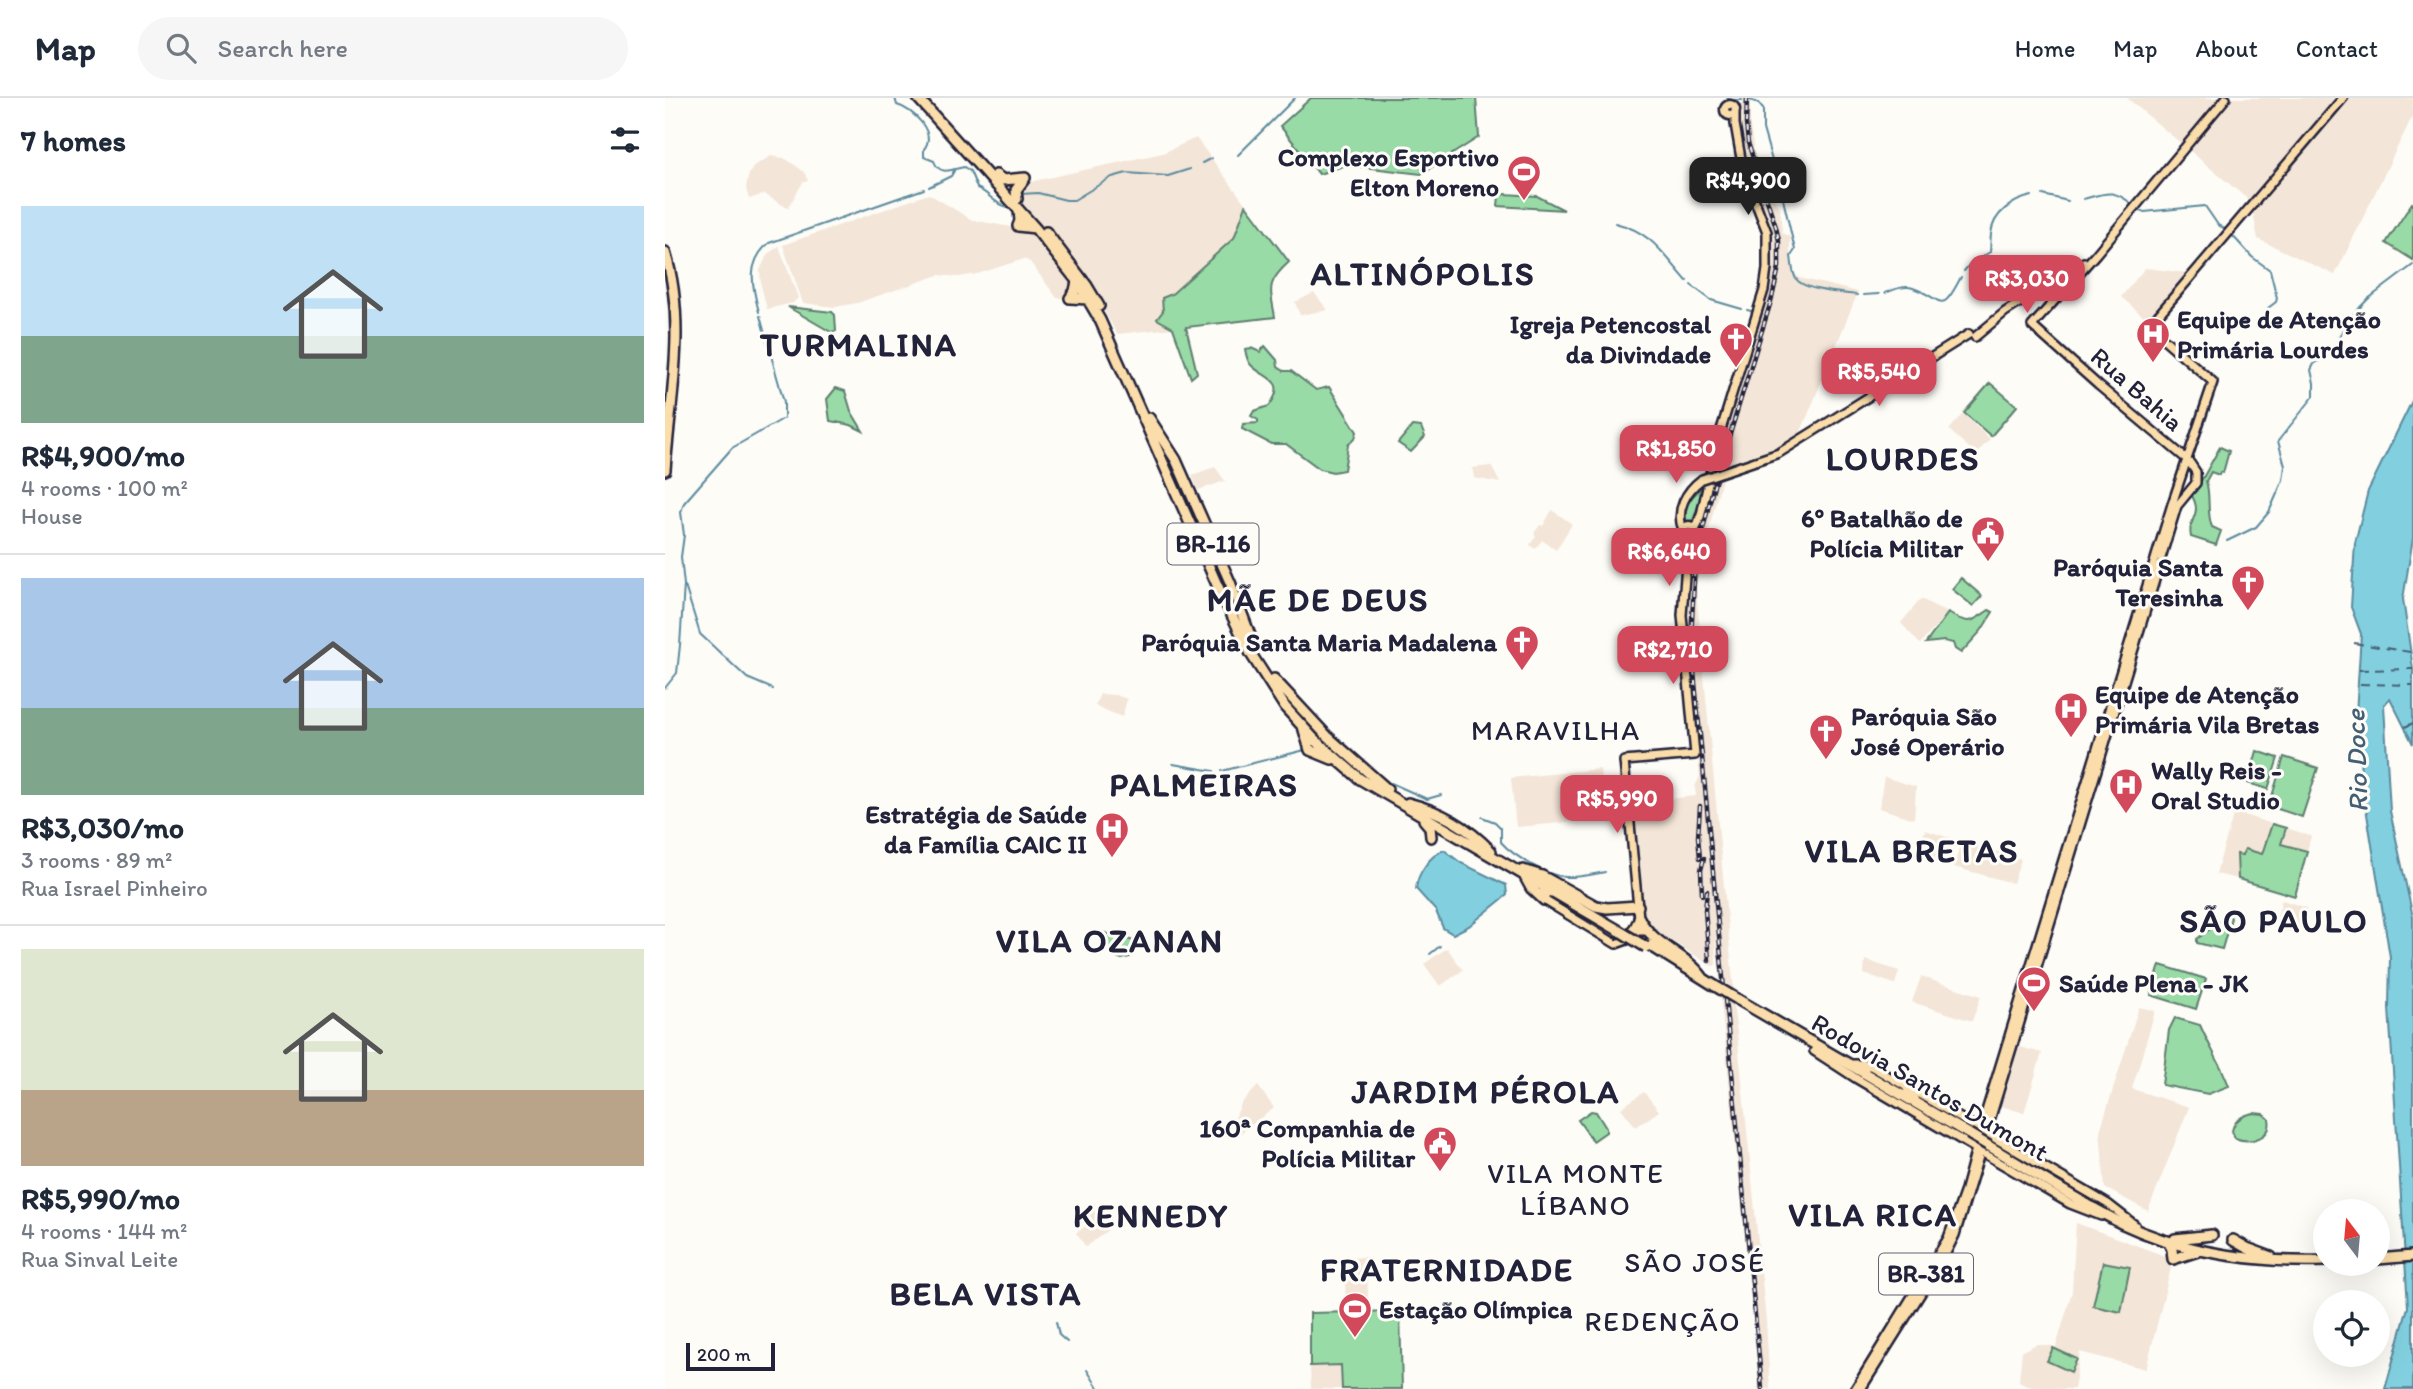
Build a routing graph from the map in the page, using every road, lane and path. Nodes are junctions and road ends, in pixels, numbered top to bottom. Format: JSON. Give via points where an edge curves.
{"nodes":[{"id":1,"x":918,"y":98,"type":"edge"},
{"id":2,"x":925,"y":98,"type":"edge"},
{"id":3,"x":2226,"y":98,"type":"edge"},
{"id":4,"x":2339,"y":99,"type":"edge"},
{"id":5,"x":1731,"y":106,"type":"edge"},
{"id":6,"x":996,"y":175,"type":"junction"},
{"id":7,"x":1017,"y":200,"type":"junction"},
{"id":8,"x":665,"y":252,"type":"edge"},
{"id":9,"x":2071,"y":276,"type":"junction"},
{"id":10,"x":1077,"y":281,"type":"junction"},
{"id":11,"x":1087,"y":286,"type":"junction"},
{"id":12,"x":1088,"y":299,"type":"junction"},
{"id":13,"x":1104,"y":302,"type":"dead end"},
{"id":14,"x":1178,"y":461,"type":"junction"},
{"id":15,"x":1165,"y":465,"type":"junction"},
{"id":16,"x":665,"y":470,"type":"edge"},
{"id":17,"x":1689,"y":529,"type":"junction"},
{"id":18,"x":1230,"y":582,"type":"junction"},
{"id":19,"x":1219,"y":587,"type":"junction"},
{"id":20,"x":1304,"y":711,"type":"junction"},
{"id":21,"x":1295,"y":718,"type":"junction"},
{"id":22,"x":1353,"y":767,"type":"junction"},
{"id":23,"x":1418,"y":814,"type":"junction"},
{"id":24,"x":1431,"y":837,"type":"dead end"},
{"id":25,"x":1523,"y":872,"type":"junction"},
{"id":26,"x":1546,"y":896,"type":"junction"},
{"id":27,"x":1638,"y":906,"type":"junction"},
{"id":28,"x":1639,"y":918,"type":"junction"},
{"id":29,"x":1619,"y":929,"type":"junction"},
{"id":30,"x":1633,"y":930,"type":"junction"},
{"id":31,"x":1645,"y":930,"type":"junction"},
{"id":32,"x":1704,"y":980,"type":"junction"},
{"id":33,"x":1802,"y":1040,"type":"junction"},
{"id":34,"x":1814,"y":1051,"type":"joint"},
{"id":35,"x":1869,"y":1068,"type":"junction"},
{"id":36,"x":1865,"y":1084,"type":"junction"},
{"id":37,"x":1905,"y":1085,"type":"junction"},
{"id":38,"x":1896,"y":1099,"type":"junction"},
{"id":39,"x":1914,"y":1103,"type":"junction"},
{"id":40,"x":1984,"y":1132,"type":"junction"},
{"id":41,"x":1982,"y":1149,"type":"junction"},
{"id":42,"x":2132,"y":1226,"type":"junction"},
{"id":43,"x":2212,"y":1234,"type":"dead end"},
{"id":44,"x":2172,"y":1240,"type":"junction"},
{"id":45,"x":2233,"y":1240,"type":"dead end"},
{"id":46,"x":2203,"y":1251,"type":"junction"},
{"id":47,"x":2413,"y":1256,"type":"edge"},
{"id":48,"x":2391,"y":1258,"type":"edge"},
{"id":49,"x":2279,"y":1260,"type":"junction"},
{"id":50,"x":2313,"y":1261,"type":"edge"},
{"id":51,"x":1855,"y":1389,"type":"edge"},
{"id":52,"x":1861,"y":1389,"type":"edge"}],
"edges":[{"from":1,"to":10,"type":"highway","number":"BR-116","via":[[1019,210],[1018,226],[1036,229]]},
{"from":2,"to":6,"type":"highway","number":"BR-116"},
{"from":3,"to":9,"type":"main road","via":[[2097,254]]},
{"from":4,"to":40,"type":"main road","via":[[2149,326],[2213,382]]},
{"from":5,"to":17,"type":"main road","via":[[1743,170],[1766,227],[1767,269],[1701,515]]},
{"from":6,"to":7,"type":"highway","number":"BR-116"},
{"from":6,"to":7,"type":"highway","via":[[1003,180],[1025,178],[1016,190]]},
{"from":7,"to":11,"type":"highway","number":"BR-116"},
{"from":8,"to":16,"type":"highway","via":[[673,277],[677,328]]},
{"from":9,"to":17,"type":"main road","bridge":true,"via":[[2060,278],[1779,453],[1702,480],[1689,491],[1680,512],[1680,522]]},
{"from":9,"to":40,"type":"main road","name":"Rua Bahia","via":[[2032,326],[2187,460],[2197,475],[2193,489],[2177,506]]},
{"from":10,"to":12,"type":"highway","number":"BR-116"},
{"from":10,"to":12,"type":"highway","via":[[1070,298]]},
{"from":11,"to":13,"type":"highway"},
{"from":11,"to":14,"type":"highway","number":"BR-116","via":[[1147,413]]},
{"from":12,"to":15,"type":"highway","number":"BR-116"},
{"from":14,"to":15,"type":"highway","via":[[1167,460]]},
{"from":14,"to":18,"type":"highway","number":"BR-116"},
{"from":15,"to":19,"type":"highway","number":"BR-116"},
{"from":17,"to":27,"type":"main road","via":[[1682,615],[1695,755],[1624,761]]},
{"from":18,"to":19,"type":"highway"},
{"from":18,"to":20,"type":"highway","number":"BR-116","via":[[1260,658]]},
{"from":19,"to":21,"type":"highway","number":"BR-116","via":[[1251,654]]},
{"from":20,"to":21,"type":"highway","via":[[1298,711]]},
{"from":20,"to":22,"type":"highway","number":"BR-116"},
{"from":21,"to":22,"type":"highway","number":"BR-116","via":[[1304,728],[1310,750]]},
{"from":22,"to":23,"type":"highway","name":"Rodovia Santos Dumont","number":"BR-116","via":[[1365,790],[1377,789]]},
{"from":22,"to":25,"type":"highway","name":"Rodovia Santos Dumont","number":"BR-116","via":[[1408,803],[1428,808],[1470,831]]},
{"from":23,"to":24,"type":"highway","via":[[1430,827]]},
{"from":23,"to":25,"type":"highway","name":"Rodovia Santos Dumont"},
{"from":25,"to":26,"type":"highway","via":[[1531,888]]},
{"from":25,"to":27,"type":"highway","via":[[1542,876],[1596,906]]},
{"from":25,"to":29,"type":"highway","name":"Rodovia Santos Dumont"},
{"from":26,"to":29,"type":"highway","name":"Rodovia Santos Dumont"},
{"from":26,"to":30,"type":"main road","via":[[1616,944],[1627,940]]},
{"from":27,"to":28,"type":"main road"},
{"from":28,"to":30,"type":"main road"},
{"from":28,"to":31,"type":"highway"},
{"from":29,"to":32,"type":"highway","name":"Rodovia Santos Dumont","bridge":true},
{"from":30,"to":31,"type":"highway"},
{"from":31,"to":32,"type":"highway","via":[[1693,966]]},
{"from":32,"to":33,"type":"highway","name":"Rodovia Santos Dumont","bridge":true},
{"from":33,"to":34,"type":"highway"},
{"from":33,"to":35,"type":"highway","name":"Rodovia Santos Dumont","via":[[1849,1065]]},
{"from":34,"to":36,"type":"main road"},
{"from":35,"to":36,"type":"main road"},
{"from":35,"to":37,"type":"main road"},
{"from":35,"to":38,"type":"highway","name":"Rodovia Santos Dumont"},
{"from":36,"to":38,"type":"main road"},
{"from":37,"to":38,"type":"main road"},
{"from":37,"to":39,"type":"highway"},
{"from":37,"to":40,"type":"main road","via":[[1926,1092]]},
{"from":38,"to":39,"type":"highway"},
{"from":38,"to":41,"type":"main road"},
{"from":39,"to":41,"type":"highway","name":"Rodovia Santos Dumont","bridge":true,"via":[[1969,1135]]},
{"from":40,"to":41,"type":"main road","number":"BR-381"},
{"from":40,"to":42,"type":"main road","via":[[2108,1205]]},
{"from":41,"to":42,"type":"highway","name":"Rodovia Santos Dumont"},
{"from":41,"to":51,"type":"main road","number":"BR-381","via":[[1948,1238]]},
{"from":41,"to":52,"type":"main road","number":"BR-381","via":[[1945,1255]]},
{"from":42,"to":44,"type":"highway","name":"Rodovia Santos Dumont"},
{"from":43,"to":44,"type":"highway"},
{"from":44,"to":46,"type":"highway","name":"Rodovia Santos Dumont"},
{"from":44,"to":46,"type":"highway","via":[[2169,1254],[2173,1259],[2188,1259]]},
{"from":44,"to":49,"type":"highway","name":"Rodovia Santos Dumont"},
{"from":45,"to":49,"type":"highway"},
{"from":46,"to":49,"type":"highway","name":"Rodovia Santos Dumont"},
{"from":47,"to":48,"type":"highway"},
{"from":49,"to":50,"type":"highway","name":"Rodovia Santos Dumont"}]}
